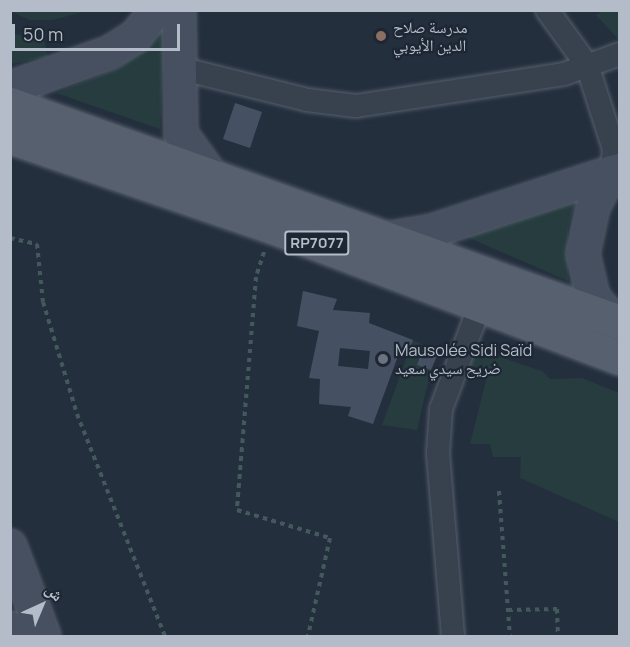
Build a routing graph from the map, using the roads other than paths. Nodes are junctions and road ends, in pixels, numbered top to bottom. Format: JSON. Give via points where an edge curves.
{"nodes":[{"id":1,"x":157,"y":10,"type":"edge"},
{"id":2,"x":179,"y":10,"type":"edge"},
{"id":3,"x":548,"y":10,"type":"edge"},
{"id":4,"x":620,"y":54,"type":"edge"},
{"id":5,"x":587,"y":65,"type":"junction"},
{"id":6,"x":179,"y":68,"type":"junction"},
{"id":7,"x":10,"y":88,"type":"edge"},
{"id":8,"x":10,"y":104,"type":"edge"},
{"id":9,"x":10,"y":137,"type":"edge"},
{"id":10,"x":208,"y":171,"type":"junction"},
{"id":11,"x":616,"y":171,"type":"edge"},
{"id":12,"x":391,"y":237,"type":"junction"},
{"id":13,"x":480,"y":304,"type":"junction"},
{"id":14,"x":616,"y":320,"type":"edge"},
{"id":15,"x":620,"y":358,"type":"edge"},
{"id":16,"x":10,"y":546,"type":"edge"},
{"id":17,"x":10,"y":628,"type":"edge"},
{"id":18,"x":14,"y":636,"type":"edge"},
{"id":19,"x":44,"y":636,"type":"edge"},
{"id":20,"x":453,"y":636,"type":"edge"}],
"edges":[{"from":1,"to":7,"type":"street","via":[[135,37],[109,53]]},
{"from":2,"to":6,"type":"street"},
{"from":3,"to":5,"type":"street"},
{"from":4,"to":5,"type":"street"},
{"from":5,"to":6,"type":"street","via":[[564,74],[356,106],[307,100]]},
{"from":5,"to":11,"type":"street","via":[[614,149]]},
{"from":6,"to":10,"type":"street","via":[[181,134]]},
{"from":8,"to":10,"type":"main road","number":"RP7077"},
{"from":9,"to":13,"type":"main road","number":"RP7077","via":[[273,227]]},
{"from":10,"to":12,"type":"main road","number":"RP7077"},
{"from":11,"to":12,"type":"street","via":[[432,231]]},
{"from":11,"to":14,"type":"street","via":[[593,207],[583,254],[593,297]]},
{"from":12,"to":14,"type":"main road","number":"RP7077"},
{"from":13,"to":15,"type":"main road","number":"RP7077"},
{"from":13,"to":20,"type":"street","via":[[441,409],[438,453]]},
{"from":16,"to":19,"type":"street"},
{"from":17,"to":18,"type":"street"}]}
